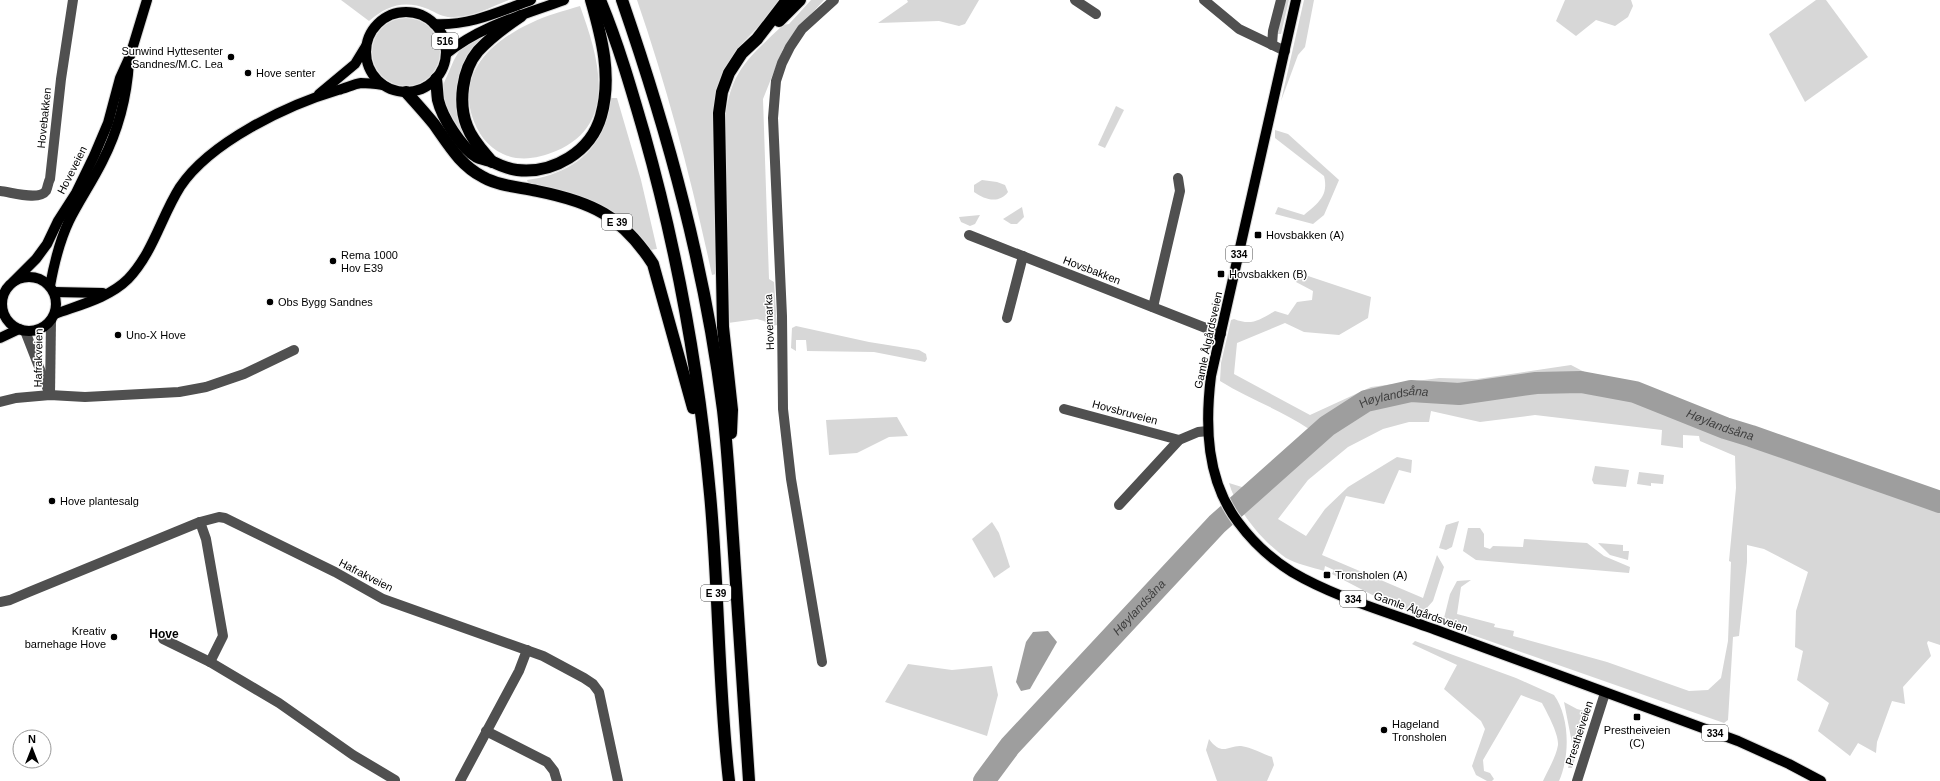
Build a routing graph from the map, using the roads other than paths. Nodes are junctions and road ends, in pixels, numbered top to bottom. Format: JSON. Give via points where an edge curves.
{"nodes":[{"id":1,"x":73,"y":0,"type":"edge"},
{"id":2,"x":148,"y":0,"type":"edge"},
{"id":3,"x":531,"y":0,"type":"edge"},
{"id":4,"x":564,"y":0,"type":"edge"},
{"id":5,"x":591,"y":0,"type":"edge"},
{"id":6,"x":600,"y":0,"type":"edge"},
{"id":7,"x":622,"y":0,"type":"edge"},
{"id":8,"x":787,"y":0,"type":"edge"},
{"id":9,"x":800,"y":0,"type":"edge"},
{"id":10,"x":834,"y":0,"type":"edge"},
{"id":11,"x":1075,"y":0,"type":"edge"},
{"id":12,"x":1204,"y":0,"type":"edge"},
{"id":13,"x":1281,"y":0,"type":"edge"},
{"id":14,"x":1296,"y":0,"type":"edge"},
{"id":15,"x":1215,"y":4,"type":"edge"},
{"id":16,"x":1096,"y":14,"type":"dead end"},
{"id":17,"x":521,"y":16,"type":"junction"},
{"id":18,"x":434,"y":24,"type":"junction"},
{"id":19,"x":757,"y":39,"type":"junction"},
{"id":20,"x":367,"y":44,"type":"junction"},
{"id":21,"x":1272,"y":45,"type":"junction"},
{"id":22,"x":1285,"y":51,"type":"junction"},
{"id":23,"x":446,"y":54,"type":"junction"},
{"id":24,"x":130,"y":56,"type":"junction"},
{"id":25,"x":436,"y":79,"type":"junction"},
{"id":26,"x":383,"y":85,"type":"junction"},
{"id":27,"x":406,"y":92,"type":"junction"},
{"id":28,"x":316,"y":97,"type":"junction"},
{"id":29,"x":492,"y":162,"type":"junction"},
{"id":30,"x":1178,"y":178,"type":"dead end"},
{"id":31,"x":0,"y":191,"type":"edge"},
{"id":32,"x":969,"y":235,"type":"dead end"},
{"id":33,"x":1023,"y":256,"type":"junction"},
{"id":34,"x":12,"y":282,"type":"junction"},
{"id":35,"x":52,"y":289,"type":"junction"},
{"id":36,"x":109,"y":293,"type":"junction"},
{"id":37,"x":1,"y":297,"type":"edge"},
{"id":38,"x":1153,"y":307,"type":"junction"},
{"id":39,"x":53,"y":317,"type":"junction"},
{"id":40,"x":1007,"y":318,"type":"dead end"},
{"id":41,"x":22,"y":330,"type":"junction"},
{"id":42,"x":1221,"y":334,"type":"junction"},
{"id":43,"x":0,"y":338,"type":"edge"},
{"id":44,"x":294,"y":350,"type":"dead end"},
{"id":45,"x":50,"y":395,"type":"junction"},
{"id":46,"x":0,"y":402,"type":"edge"},
{"id":47,"x":1064,"y":408,"type":"dead end"},
{"id":48,"x":1208,"y":431,"type":"junction"},
{"id":49,"x":1179,"y":440,"type":"junction"},
{"id":50,"x":707,"y":459,"type":"junction"},
{"id":51,"x":729,"y":470,"type":"junction"},
{"id":52,"x":1119,"y":505,"type":"dead end"},
{"id":53,"x":200,"y":522,"type":"junction"},
{"id":54,"x":0,"y":602,"type":"edge"},
{"id":55,"x":163,"y":639,"type":"dead end"},
{"id":56,"x":527,"y":650,"type":"junction"},
{"id":57,"x":210,"y":662,"type":"junction"},
{"id":58,"x":822,"y":662,"type":"dead end"},
{"id":59,"x":1605,"y":693,"type":"junction"},
{"id":60,"x":486,"y":731,"type":"junction"},
{"id":61,"x":395,"y":780,"type":"dead end"},
{"id":62,"x":460,"y":781,"type":"edge"},
{"id":63,"x":557,"y":781,"type":"edge"},
{"id":64,"x":618,"y":781,"type":"edge"},
{"id":65,"x":729,"y":781,"type":"edge"},
{"id":66,"x":749,"y":781,"type":"edge"},
{"id":67,"x":1577,"y":781,"type":"edge"},
{"id":68,"x":1822,"y":781,"type":"edge"}],
"edges":[{"from":1,"to":31,"type":"street","name":"Hovebakken","via":[[50,179],[46,191],[35,196]]},
{"from":2,"to":24,"type":"main road","name":"Hoveveien"},
{"from":3,"to":18,"type":"main road","number":"516","via":[[472,22]]},
{"from":4,"to":17,"type":"main road","number":"516"},
{"from":5,"to":29,"type":"highway","via":[[606,67],[604,105],[592,135],[586,144],[568,159],[540,169],[517,170]]},
{"from":6,"to":50,"type":"highway","number":"E 39","via":[[655,171],[684,302]]},
{"from":7,"to":51,"type":"highway","number":"E 39","via":[[657,105],[694,243],[723,411]]},
{"from":8,"to":19,"type":"highway","number":"E 39"},
{"from":9,"to":19,"type":"highway"},
{"from":10,"to":58,"type":"street","name":"Hovemarka","via":[[802,29],[790,47],[776,81],[773,118],[782,316],[782,391],[786,436]]},
{"from":11,"to":16,"type":"street"},
{"from":12,"to":15,"type":"street"},
{"from":13,"to":21,"type":"street"},
{"from":14,"to":22,"type":"main road","name":"Gamle Ålgårdsveien","number":"334"},
{"from":15,"to":21,"type":"street","via":[[1239,29]]},
{"from":17,"to":23,"type":"main road","number":"516","via":[[477,32]]},
{"from":17,"to":29,"type":"highway","via":[[498,32],[478,51],[469,66],[464,82],[463,106],[467,127]]},
{"from":18,"to":20,"type":"main road","number":"516","via":[[425,17],[413,13],[395,14],[379,23],[371,32]]},
{"from":18,"to":23,"type":"main road","number":"516","via":[[445,43]]},
{"from":19,"to":51,"type":"highway","number":"E 39","via":[[742,53],[729,73],[722,92],[719,113],[723,327],[732,410]]},
{"from":20,"to":26,"type":"main road","via":[[366,56],[370,70]]},
{"from":20,"to":28,"type":"main road","via":[[355,64]]},
{"from":21,"to":22,"type":"street"},
{"from":22,"to":42,"type":"main road","name":"Gamle Ålgårdsveien","number":"334"},
{"from":23,"to":25,"type":"main road","number":"516","via":[[444,67]]},
{"from":24,"to":34,"type":"main road","name":"Hoveveien","via":[[120,78],[108,123],[76,193],[47,244]]},
{"from":24,"to":35,"type":"main road","name":"Hoveveien","via":[[128,81],[115,133],[103,162],[69,222],[56,256]]},
{"from":25,"to":27,"type":"main road","number":"516","via":[[417,91]]},
{"from":25,"to":29,"type":"highway","via":[[441,107],[455,134],[476,157]]},
{"from":26,"to":27,"type":"main road","number":"516"},
{"from":26,"to":28,"type":"main road","via":[[362,83]]},
{"from":27,"to":50,"type":"highway","number":"E 39","via":[[470,169],[494,182],[556,194],[586,204],[609,215],[642,247],[654,264]]},
{"from":28,"to":36,"type":"main road","via":[[231,139],[197,166],[180,187],[141,263],[127,280]]},
{"from":30,"to":38,"type":"street","via":[[1180,191]]},
{"from":32,"to":33,"type":"street","name":"Hovsbakken"},
{"from":33,"to":38,"type":"street","name":"Hovsbakken"},
{"from":33,"to":40,"type":"street"},
{"from":34,"to":35,"type":"main road","via":[[28,276],[37,277]]},
{"from":34,"to":37,"type":"main road"},
{"from":35,"to":36,"type":"main road"},
{"from":35,"to":39,"type":"main road","via":[[56,300]]},
{"from":36,"to":39,"type":"main road"},
{"from":37,"to":41,"type":"main road","via":[[6,320]]},
{"from":38,"to":42,"type":"street","name":"Hovsbakken"},
{"from":39,"to":41,"type":"main road","via":[[40,329]]},
{"from":39,"to":45,"type":"street","name":"Hafrakveien"},
{"from":41,"to":43,"type":"main road"},
{"from":41,"to":45,"type":"street","name":"Hafrakveien"},
{"from":42,"to":48,"type":"main road","name":"Gamle Ålgårdsveien","number":"334","via":[[1211,376]]},
{"from":44,"to":45,"type":"street","via":[[244,374],[206,387],[172,393]]},
{"from":45,"to":46,"type":"street","name":"Hafrakveien"},
{"from":47,"to":49,"type":"street","name":"Hovsbruveien"},
{"from":48,"to":49,"type":"street","via":[[1198,432]]},
{"from":48,"to":59,"type":"main road","name":"Gamle Ålgårdsveien","number":"334","via":[[1216,475],[1229,508],[1269,555],[1292,571],[1313,583]]},
{"from":49,"to":52,"type":"street"},
{"from":50,"to":65,"type":"highway","number":"E 39","via":[[723,727]]},
{"from":51,"to":66,"type":"highway","number":"E 39"},
{"from":53,"to":54,"type":"street","name":"Hafrakveien","via":[[23,595]]},
{"from":53,"to":56,"type":"street","name":"Hafrakveien","via":[[218,517],[233,520],[383,599]]},
{"from":53,"to":57,"type":"street","via":[[206,540],[223,636]]},
{"from":55,"to":57,"type":"street"},
{"from":56,"to":60,"type":"street","via":[[519,671]]},
{"from":56,"to":64,"type":"street","name":"Hafrakveien","via":[[584,678],[598,692]]},
{"from":57,"to":61,"type":"street","via":[[279,703]]},
{"from":59,"to":67,"type":"street","name":"Prestheiveien"},
{"from":59,"to":68,"type":"main road","name":"Gamle Ålgårdsveien","number":"334","via":[[1738,741]]},
{"from":60,"to":62,"type":"street"},
{"from":60,"to":63,"type":"street","via":[[547,762],[554,771]]}]}
